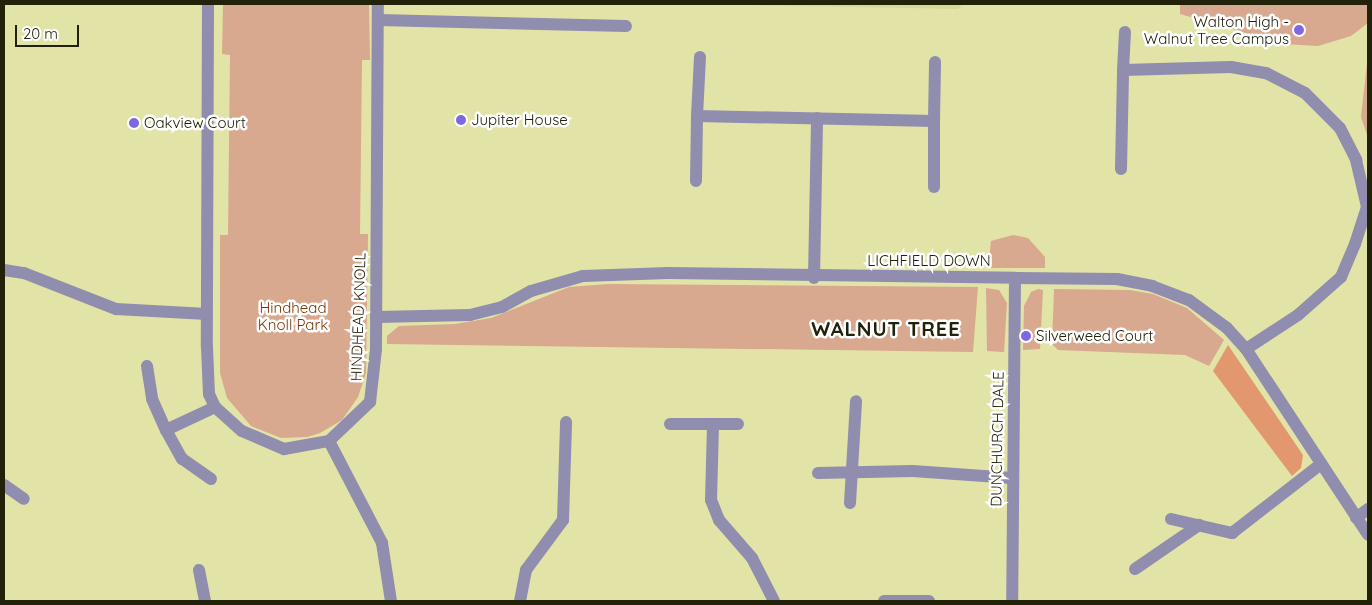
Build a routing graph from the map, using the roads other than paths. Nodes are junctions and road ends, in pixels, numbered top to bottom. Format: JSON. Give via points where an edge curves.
{"nodes":[{"id":1,"x":208,"y":4,"type":"edge"},
{"id":2,"x":378,"y":4,"type":"edge"},
{"id":3,"x":379,"y":20,"type":"junction"},
{"id":4,"x":626,"y":26,"type":"dead end"},
{"id":5,"x":1125,"y":32,"type":"dead end"},
{"id":6,"x":700,"y":57,"type":"dead end"},
{"id":7,"x":935,"y":62,"type":"dead end"},
{"id":8,"x":1123,"y":70,"type":"junction"},
{"id":9,"x":697,"y":116,"type":"junction"},
{"id":10,"x":817,"y":118,"type":"junction"},
{"id":11,"x":934,"y":121,"type":"junction"},
{"id":12,"x":1121,"y":169,"type":"dead end"},
{"id":13,"x":696,"y":181,"type":"dead end"},
{"id":14,"x":934,"y":187,"type":"dead end"},
{"id":15,"x":1368,"y":208,"type":"edge"},
{"id":16,"x":4,"y":270,"type":"edge"},
{"id":17,"x":814,"y":278,"type":"junction"},
{"id":18,"x":1015,"y":278,"type":"junction"},
{"id":19,"x":207,"y":314,"type":"junction"},
{"id":20,"x":376,"y":318,"type":"junction"},
{"id":21,"x":1246,"y":349,"type":"junction"},
{"id":22,"x":147,"y":366,"type":"dead end"},
{"id":23,"x":856,"y":402,"type":"dead end"},
{"id":24,"x":215,"y":407,"type":"junction"},
{"id":25,"x":566,"y":422,"type":"dead end"},
{"id":26,"x":670,"y":424,"type":"dead end"},
{"id":27,"x":738,"y":424,"type":"dead end"},
{"id":28,"x":713,"y":425,"type":"junction"},
{"id":29,"x":166,"y":430,"type":"junction"},
{"id":30,"x":329,"y":441,"type":"junction"},
{"id":31,"x":1320,"y":464,"type":"junction"},
{"id":32,"x":853,"y":470,"type":"junction"},
{"id":33,"x":818,"y":473,"type":"dead end"},
{"id":34,"x":1012,"y":478,"type":"junction"},
{"id":35,"x":211,"y":479,"type":"dead end"},
{"id":36,"x":4,"y":485,"type":"edge"},
{"id":37,"x":24,"y":499,"type":"dead end"},
{"id":38,"x":850,"y":503,"type":"dead end"},
{"id":39,"x":1368,"y":509,"type":"edge"},
{"id":40,"x":1356,"y":518,"type":"junction"},
{"id":41,"x":1171,"y":519,"type":"dead end"},
{"id":42,"x":1199,"y":525,"type":"junction"},
{"id":43,"x":1368,"y":535,"type":"edge"},
{"id":44,"x":1135,"y":569,"type":"dead end"},
{"id":45,"x":199,"y":570,"type":"dead end"},
{"id":46,"x":205,"y":601,"type":"edge"},
{"id":47,"x":391,"y":601,"type":"edge"},
{"id":48,"x":520,"y":601,"type":"edge"},
{"id":49,"x":774,"y":601,"type":"edge"},
{"id":50,"x":884,"y":601,"type":"edge"},
{"id":51,"x":929,"y":601,"type":"edge"},
{"id":52,"x":1012,"y":601,"type":"edge"}],
"edges":[{"from":1,"to":19,"type":"street"},
{"from":2,"to":3,"type":"street","name":"HINDHEAD KNOLL"},
{"from":3,"to":4,"type":"street"},
{"from":3,"to":20,"type":"street","name":"HINDHEAD KNOLL"},
{"from":5,"to":8,"type":"street"},
{"from":6,"to":9,"type":"street"},
{"from":7,"to":11,"type":"street"},
{"from":8,"to":12,"type":"street"},
{"from":8,"to":15,"type":"street","via":[[1231,68],[1266,73],[1305,93],[1340,128],[1356,160]]},
{"from":9,"to":10,"type":"street"},
{"from":9,"to":13,"type":"street"},
{"from":10,"to":11,"type":"street"},
{"from":10,"to":17,"type":"street"},
{"from":11,"to":14,"type":"street"},
{"from":15,"to":21,"type":"street","via":[[1341,277],[1298,315]]},
{"from":16,"to":19,"type":"street","via":[[24,273],[116,310]]},
{"from":17,"to":18,"type":"street","name":"LICHFIELD DOWN"},
{"from":17,"to":20,"type":"street","name":"LICHFIELD DOWN","via":[[668,274],[583,276],[530,291],[502,307],[470,315]]},
{"from":18,"to":21,"type":"street","name":"LICHFIELD DOWN","via":[[1117,279],[1152,286],[1189,300],[1227,328]]},
{"from":18,"to":34,"type":"street","name":"DUNCHURCH DALE"},
{"from":19,"to":24,"type":"street","via":[[209,394]]},
{"from":20,"to":30,"type":"street","name":"HINDHEAD KNOLL","via":[[370,402]]},
{"from":21,"to":31,"type":"street","name":"LICHFIELD DOWN"},
{"from":22,"to":29,"type":"street","via":[[152,400]]},
{"from":23,"to":32,"type":"street"},
{"from":24,"to":29,"type":"street"},
{"from":24,"to":30,"type":"street","via":[[242,431],[284,450]]},
{"from":25,"to":48,"type":"street","via":[[563,520],[526,570]]},
{"from":26,"to":28,"type":"street"},
{"from":27,"to":28,"type":"street"},
{"from":28,"to":49,"type":"street","via":[[711,500],[719,520],[752,558]]},
{"from":29,"to":35,"type":"street","via":[[182,459]]},
{"from":30,"to":47,"type":"street","via":[[382,543]]},
{"from":31,"to":40,"type":"street","name":"LICHFIELD DOWN"},
{"from":31,"to":42,"type":"street","via":[[1232,533]]},
{"from":32,"to":33,"type":"street"},
{"from":32,"to":34,"type":"street"},
{"from":32,"to":38,"type":"street"},
{"from":34,"to":52,"type":"street","name":"DUNCHURCH DALE"},
{"from":36,"to":37,"type":"street"},
{"from":39,"to":40,"type":"street"},
{"from":40,"to":43,"type":"street","name":"LICHFIELD DOWN"},
{"from":41,"to":42,"type":"street"},
{"from":42,"to":44,"type":"street"},
{"from":45,"to":46,"type":"street"},
{"from":50,"to":51,"type":"street"}]}
